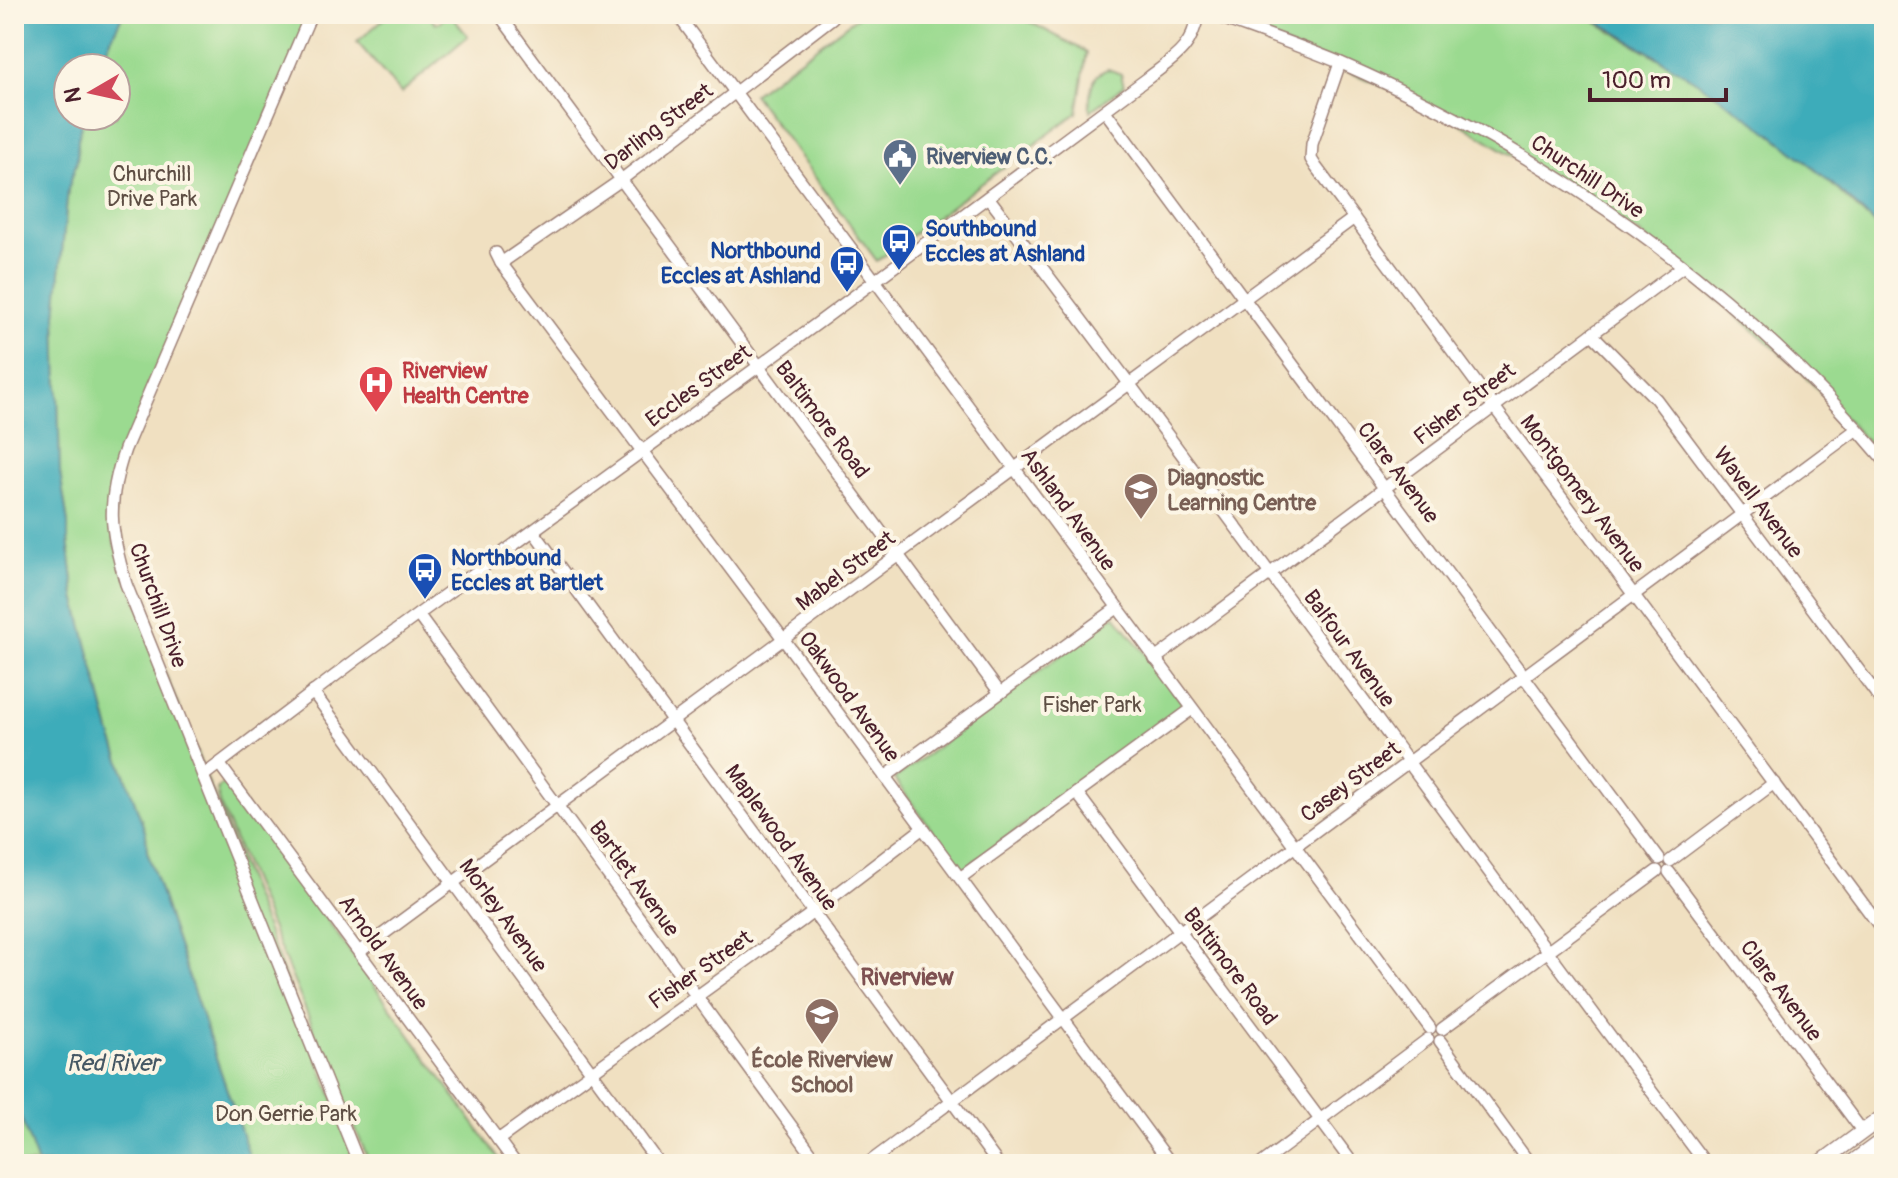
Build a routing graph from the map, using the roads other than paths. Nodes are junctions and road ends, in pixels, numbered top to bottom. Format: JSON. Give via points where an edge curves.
{"nodes":[{"id":1,"x":311,"y":14,"type":"edge"},
{"id":2,"x":499,"y":14,"type":"edge"},
{"id":3,"x":677,"y":14,"type":"edge"},
{"id":4,"x":834,"y":14,"type":"edge"},
{"id":5,"x":1198,"y":14,"type":"edge"},
{"id":6,"x":1211,"y":14,"type":"edge"},
{"id":7,"x":1340,"y":63,"type":"junction"},
{"id":8,"x":735,"y":92,"type":"junction"},
{"id":9,"x":1105,"y":111,"type":"junction"},
{"id":10,"x":621,"y":180,"type":"junction"},
{"id":11,"x":988,"y":197,"type":"junction"},
{"id":12,"x":1354,"y":218,"type":"junction"},
{"id":13,"x":498,"y":258,"type":"joint"},
{"id":14,"x":1682,"y":267,"type":"junction"},
{"id":15,"x":875,"y":280,"type":"junction"},
{"id":16,"x":1244,"y":299,"type":"junction"},
{"id":17,"x":1592,"y":334,"type":"junction"},
{"id":18,"x":759,"y":367,"type":"junction"},
{"id":19,"x":1131,"y":382,"type":"junction"},
{"id":20,"x":1493,"y":406,"type":"junction"},
{"id":21,"x":1857,"y":429,"type":"junction"},
{"id":22,"x":641,"y":451,"type":"junction"},
{"id":23,"x":1884,"y":460,"type":"edge"},
{"id":24,"x":1015,"y":469,"type":"junction"},
{"id":25,"x":1385,"y":487,"type":"junction"},
{"id":26,"x":1743,"y":514,"type":"junction"},
{"id":27,"x":534,"y":532,"type":"junction"},
{"id":28,"x":899,"y":555,"type":"junction"},
{"id":29,"x":1271,"y":572,"type":"junction"},
{"id":30,"x":1634,"y":595,"type":"junction"},
{"id":31,"x":1117,"y":608,"type":"junction"},
{"id":32,"x":418,"y":615,"type":"junction"},
{"id":33,"x":784,"y":640,"type":"junction"},
{"id":34,"x":1155,"y":659,"type":"junction"},
{"id":35,"x":1525,"y":676,"type":"junction"},
{"id":36,"x":313,"y":692,"type":"junction"},
{"id":37,"x":1000,"y":693,"type":"junction"},
{"id":38,"x":1884,"y":704,"type":"edge"},
{"id":39,"x":1192,"y":709,"type":"junction"},
{"id":40,"x":673,"y":723,"type":"junction"},
{"id":41,"x":1408,"y":763,"type":"junction"},
{"id":42,"x":220,"y":765,"type":"junction"},
{"id":43,"x":203,"y":776,"type":"junction"},
{"id":44,"x":885,"y":777,"type":"junction"},
{"id":45,"x":1774,"y":783,"type":"junction"},
{"id":46,"x":1077,"y":793,"type":"junction"},
{"id":47,"x":558,"y":806,"type":"junction"},
{"id":48,"x":923,"y":828,"type":"junction"},
{"id":49,"x":1295,"y":847,"type":"junction"},
{"id":50,"x":1664,"y":866,"type":"junction"},
{"id":51,"x":960,"y":878,"type":"junction"},
{"id":52,"x":455,"y":882,"type":"junction"},
{"id":53,"x":813,"y":912,"type":"junction"},
{"id":54,"x":1180,"y":930,"type":"junction"},
{"id":55,"x":1884,"y":932,"type":"edge"},
{"id":56,"x":359,"y":952,"type":"junction"},
{"id":57,"x":1547,"y":953,"type":"junction"},
{"id":58,"x":695,"y":995,"type":"junction"},
{"id":59,"x":1063,"y":1018,"type":"junction"},
{"id":60,"x":1435,"y":1034,"type":"junction"},
{"id":61,"x":593,"y":1070,"type":"junction"},
{"id":62,"x":952,"y":1102,"type":"junction"},
{"id":63,"x":1884,"y":1116,"type":"edge"},
{"id":64,"x":1319,"y":1119,"type":"junction"},
{"id":65,"x":1863,"y":1132,"type":"junction"},
{"id":66,"x":1884,"y":1139,"type":"edge"},
{"id":67,"x":498,"y":1140,"type":"junction"},
{"id":68,"x":1870,"y":1149,"type":"junction"},
{"id":69,"x":359,"y":1164,"type":"edge"},
{"id":70,"x":516,"y":1164,"type":"edge"},
{"id":71,"x":659,"y":1164,"type":"edge"},
{"id":72,"x":819,"y":1164,"type":"edge"},
{"id":73,"x":867,"y":1164,"type":"edge"},
{"id":74,"x":998,"y":1164,"type":"edge"},
{"id":75,"x":1171,"y":1164,"type":"edge"},
{"id":76,"x":1261,"y":1164,"type":"edge"},
{"id":77,"x":1353,"y":1164,"type":"edge"},
{"id":78,"x":1530,"y":1164,"type":"edge"},
{"id":79,"x":1706,"y":1164,"type":"edge"},
{"id":80,"x":1819,"y":1164,"type":"edge"},
{"id":81,"x":1850,"y":1164,"type":"edge"},
{"id":82,"x":1861,"y":1164,"type":"edge"}],
"edges":[{"from":1,"to":43,"type":"street","name":"Churchill Drive","via":[[130,437],[111,508],[126,584]]},
{"from":2,"to":10,"type":"street","name":"Baltimore Road"},
{"from":3,"to":8,"type":"street","name":"Ashland Avenue"},
{"from":4,"to":8,"type":"street","name":"Darling Street"},
{"from":5,"to":9,"type":"street","name":"Eccles Street","via":[[1186,48]]},
{"from":6,"to":7,"type":"street","name":"Churchill Drive"},
{"from":7,"to":12,"type":"street","name":"Montgomery Avenue","via":[[1311,150],[1316,167]]},
{"from":7,"to":14,"type":"street","name":"Churchill Drive","via":[[1513,151],[1589,197]]},
{"from":8,"to":10,"type":"street","name":"Darling Street"},
{"from":8,"to":15,"type":"street","name":"Ashland Avenue"},
{"from":9,"to":11,"type":"street","name":"Eccles Street"},
{"from":9,"to":16,"type":"street","name":"Clare Avenue"},
{"from":10,"to":13,"type":"street","name":"Darling Street"},
{"from":10,"to":18,"type":"street","name":"Baltimore Road"},
{"from":11,"to":15,"type":"street","name":"Eccles Street"},
{"from":11,"to":19,"type":"street","name":"Balfour Avenue"},
{"from":12,"to":16,"type":"street","name":"Mabel Street"},
{"from":12,"to":20,"type":"street","name":"Montgomery Avenue"},
{"from":13,"to":22,"type":"street","name":"Oakwood Avenue"},
{"from":14,"to":17,"type":"street","name":"Fisher Street"},
{"from":14,"to":21,"type":"street","name":"Churchill Drive","via":[[1760,332]]},
{"from":15,"to":18,"type":"street","name":"Eccles Street"},
{"from":15,"to":24,"type":"street","name":"Ashland Avenue"},
{"from":16,"to":19,"type":"street","name":"Mabel Street"},
{"from":16,"to":25,"type":"street","name":"Clare Avenue"},
{"from":17,"to":20,"type":"street","name":"Fisher Street"},
{"from":17,"to":26,"type":"street","name":"Wavell Avenue","via":[[1656,399]]},
{"from":18,"to":22,"type":"street","name":"Eccles Street"},
{"from":18,"to":28,"type":"street","name":"Baltimore Road"},
{"from":19,"to":24,"type":"street","name":"Mabel Street"},
{"from":19,"to":29,"type":"street","name":"Balfour Avenue"},
{"from":20,"to":25,"type":"street","name":"Fisher Street"},
{"from":20,"to":30,"type":"street","name":"Montgomery Avenue"},
{"from":21,"to":23,"type":"street","name":"Churchill Drive"},
{"from":21,"to":26,"type":"street","name":"Casey Street"},
{"from":22,"to":27,"type":"street","name":"Eccles Street"},
{"from":22,"to":33,"type":"street","name":"Oakwood Avenue"},
{"from":24,"to":28,"type":"street","name":"Mabel Street"},
{"from":24,"to":31,"type":"street","name":"Ashland Avenue"},
{"from":25,"to":29,"type":"street","name":"Fisher Street"},
{"from":25,"to":35,"type":"street","name":"Clare Avenue"},
{"from":26,"to":30,"type":"street","name":"Casey Street"},
{"from":26,"to":38,"type":"street","name":"Wavell Avenue"},
{"from":27,"to":32,"type":"street","name":"Eccles Street"},
{"from":27,"to":40,"type":"street","name":"Maplewood Avenue"},
{"from":28,"to":33,"type":"street","name":"Mabel Street"},
{"from":28,"to":37,"type":"street","name":"Baltimore Road"},
{"from":29,"to":34,"type":"street","name":"Fisher Street"},
{"from":29,"to":41,"type":"street","name":"Balfour Avenue"},
{"from":30,"to":35,"type":"street","name":"Casey Street"},
{"from":30,"to":45,"type":"street","name":"Montgomery Avenue"},
{"from":31,"to":34,"type":"street","name":"Ashland Avenue"},
{"from":31,"to":37,"type":"street"},
{"from":32,"to":36,"type":"street","name":"Eccles Street"},
{"from":32,"to":47,"type":"street","name":"Bartlet Avenue"},
{"from":33,"to":40,"type":"street","name":"Mabel Street"},
{"from":33,"to":44,"type":"street","name":"Oakwood Avenue"},
{"from":34,"to":39,"type":"street","name":"Ashland Avenue"},
{"from":35,"to":41,"type":"street","name":"Casey Street"},
{"from":35,"to":50,"type":"street","name":"Clare Avenue"},
{"from":36,"to":42,"type":"street","name":"Eccles Street"},
{"from":36,"to":52,"type":"street","name":"Morley Avenue"},
{"from":37,"to":44,"type":"street"},
{"from":39,"to":46,"type":"street"},
{"from":39,"to":49,"type":"street","name":"Ashland Avenue"},
{"from":40,"to":47,"type":"street","name":"Mabel Street"},
{"from":40,"to":53,"type":"street","name":"Maplewood Avenue"},
{"from":41,"to":49,"type":"street","name":"Casey Street"},
{"from":41,"to":57,"type":"street","name":"Balfour Avenue"},
{"from":42,"to":43,"type":"street","name":"Eccles Street"},
{"from":42,"to":56,"type":"street","name":"Arnold Avenue"},
{"from":43,"to":69,"type":"street","name":"Churchill Drive"},
{"from":44,"to":48,"type":"street","name":"Oakwood Avenue"},
{"from":45,"to":50,"type":"street"},
{"from":45,"to":55,"type":"street","name":"Montgomery Avenue"},
{"from":46,"to":51,"type":"street"},
{"from":46,"to":54,"type":"street","name":"Baltimore Road"},
{"from":47,"to":52,"type":"street","name":"Mabel Street"},
{"from":47,"to":58,"type":"street","name":"Bartlet Avenue"},
{"from":48,"to":51,"type":"street","name":"Oakwood Avenue"},
{"from":48,"to":53,"type":"street","name":"Fisher Street"},
{"from":49,"to":54,"type":"street","name":"Casey Street"},
{"from":49,"to":60,"type":"street","name":"Ashland Avenue"},
{"from":50,"to":57,"type":"street"},
{"from":50,"to":65,"type":"street","name":"Clare Avenue"},
{"from":51,"to":59,"type":"street","name":"Oakwood Avenue"},
{"from":52,"to":56,"type":"street","name":"Mabel Street"},
{"from":52,"to":61,"type":"street","name":"Morley Avenue"},
{"from":53,"to":58,"type":"street","name":"Fisher Street"},
{"from":53,"to":62,"type":"street","name":"Maplewood Avenue"},
{"from":54,"to":59,"type":"street","name":"Casey Street"},
{"from":54,"to":64,"type":"street","name":"Baltimore Road"},
{"from":56,"to":67,"type":"street","name":"Arnold Avenue"},
{"from":57,"to":60,"type":"street"},
{"from":57,"to":79,"type":"street","name":"Balfour Avenue"},
{"from":58,"to":61,"type":"street","name":"Fisher Street"},
{"from":58,"to":72,"type":"street","name":"Bartlet Avenue"},
{"from":59,"to":62,"type":"street","name":"Casey Street"},
{"from":59,"to":75,"type":"street","name":"Oakwood Avenue"},
{"from":60,"to":64,"type":"street"},
{"from":60,"to":78,"type":"street","name":"Ashland Avenue"},
{"from":61,"to":67,"type":"street","name":"Fisher Street"},
{"from":61,"to":71,"type":"street","name":"Morley Avenue"},
{"from":62,"to":73,"type":"street","name":"Casey Street"},
{"from":62,"to":74,"type":"street","name":"Maplewood Avenue"},
{"from":63,"to":65,"type":"main road"},
{"from":64,"to":76,"type":"street"},
{"from":64,"to":77,"type":"street","name":"Baltimore Road"},
{"from":65,"to":80,"type":"main road"},
{"from":66,"to":68,"type":"main road"},
{"from":67,"to":70,"type":"street","name":"Arnold Avenue"},
{"from":68,"to":81,"type":"main road"},
{"from":68,"to":82,"type":"main road"}]}
